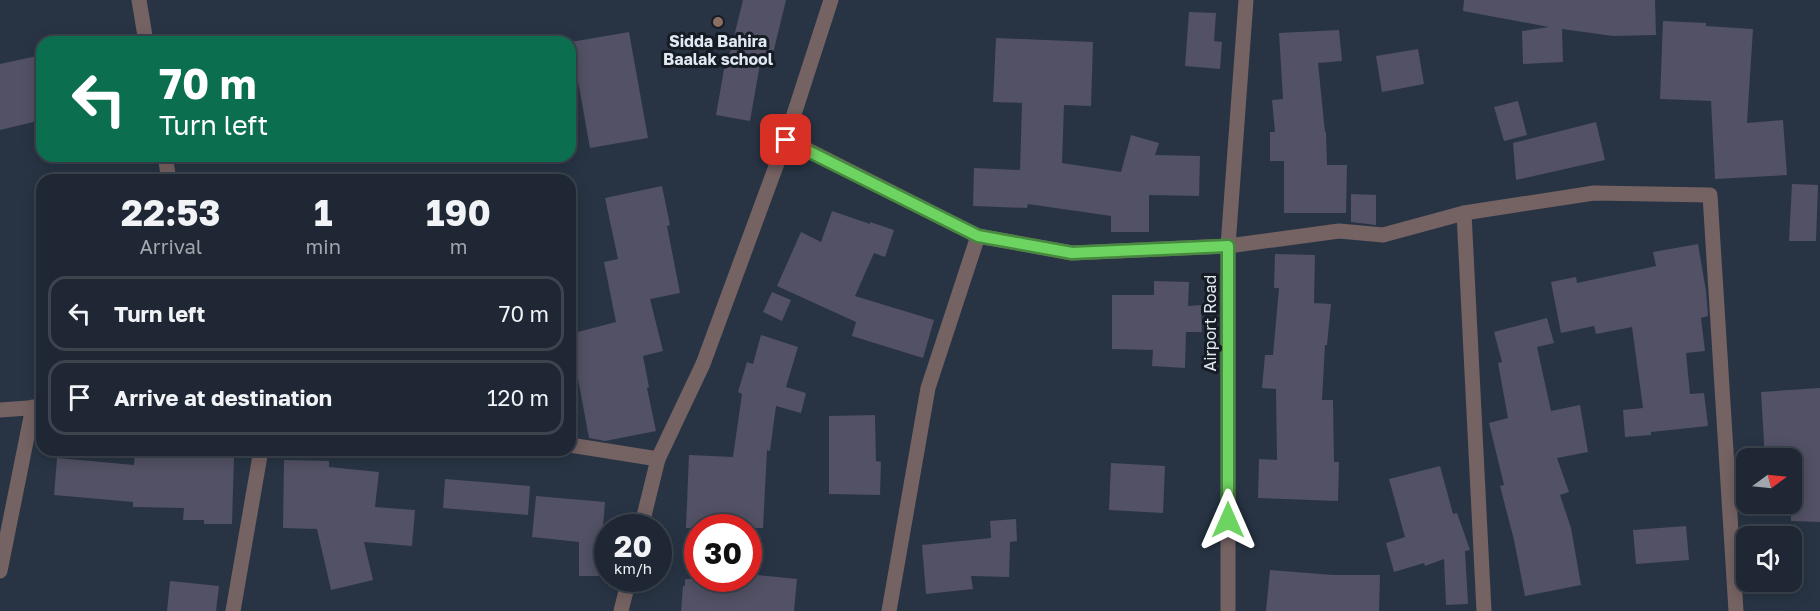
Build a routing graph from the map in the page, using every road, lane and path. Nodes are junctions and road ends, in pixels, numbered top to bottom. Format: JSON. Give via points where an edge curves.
{"nodes":[{"id":1,"x":139,"y":0,"type":"edge"},
{"id":2,"x":831,"y":0,"type":"edge"},
{"id":3,"x":1246,"y":0,"type":"edge"},
{"id":4,"x":145,"y":36,"type":"edge"},
{"id":5,"x":786,"y":140,"type":"junction"},
{"id":6,"x":1464,"y":213,"type":"junction"},
{"id":7,"x":978,"y":236,"type":"junction"},
{"id":8,"x":1228,"y":246,"type":"junction"},
{"id":9,"x":36,"y":407,"type":"edge"},
{"id":10,"x":0,"y":410,"type":"edge"},
{"id":11,"x":36,"y":416,"type":"edge"},
{"id":12,"x":576,"y":447,"type":"edge"},
{"id":13,"x":260,"y":456,"type":"edge"},
{"id":14,"x":658,"y":459,"type":"junction"},
{"id":15,"x":644,"y":514,"type":"edge"},
{"id":16,"x":0,"y":571,"type":"edge"},
{"id":17,"x":626,"y":592,"type":"edge"},
{"id":18,"x":233,"y":611,"type":"edge"},
{"id":19,"x":621,"y":611,"type":"edge"},
{"id":20,"x":889,"y":611,"type":"edge"},
{"id":21,"x":1228,"y":611,"type":"edge"},
{"id":22,"x":1484,"y":611,"type":"edge"},
{"id":23,"x":1736,"y":611,"type":"edge"}],
"edges":[{"from":1,"to":4,"type":"street"},
{"from":2,"to":5,"type":"street"},
{"from":3,"to":8,"type":"street","name":"Airport Road"},
{"from":5,"to":7,"type":"street"},
{"from":5,"to":14,"type":"street","via":[[703,364]]},
{"from":6,"to":8,"type":"street","via":[[1383,235],[1339,231]]},
{"from":6,"to":22,"type":"street"},
{"from":6,"to":23,"type":"street","via":[[1594,193],[1710,195]]},
{"from":7,"to":8,"type":"street","via":[[1072,253]]},
{"from":7,"to":20,"type":"street","via":[[928,388]]},
{"from":8,"to":21,"type":"street","name":"Airport Road"},
{"from":9,"to":10,"type":"street"},
{"from":11,"to":16,"type":"street"},
{"from":12,"to":14,"type":"street"},
{"from":13,"to":18,"type":"street"},
{"from":14,"to":15,"type":"street"},
{"from":17,"to":19,"type":"street"}]}
